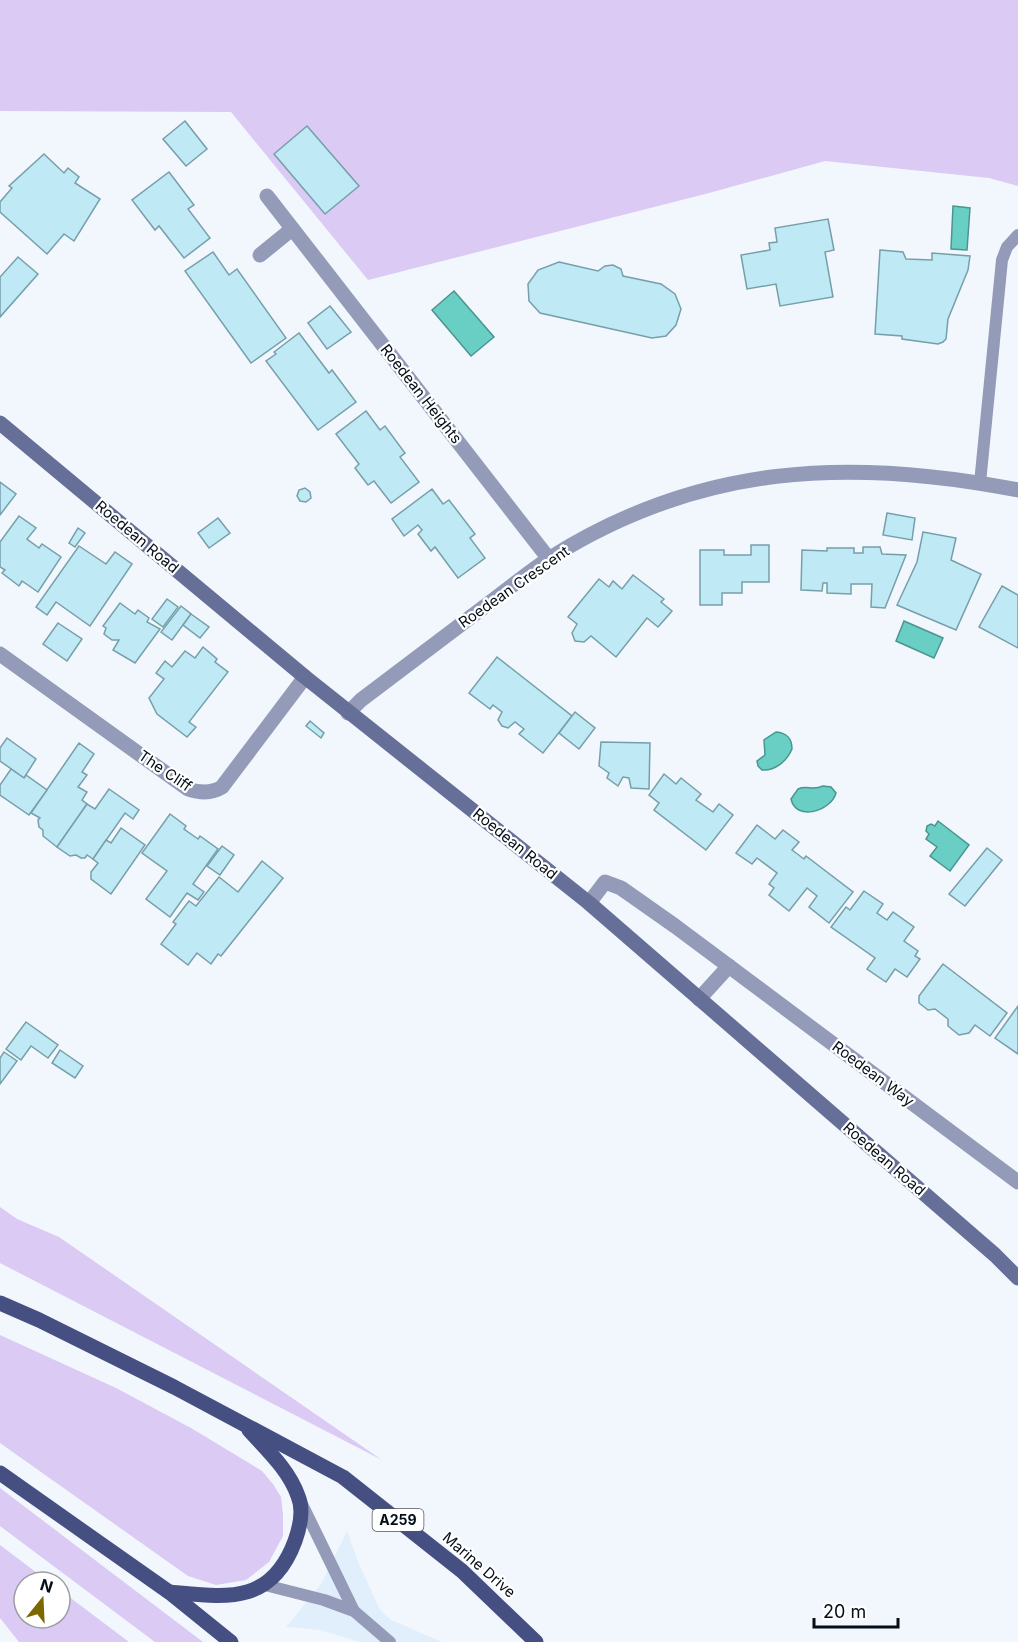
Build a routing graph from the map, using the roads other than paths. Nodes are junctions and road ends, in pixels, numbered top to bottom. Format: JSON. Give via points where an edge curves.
{"nodes":[{"id":1,"x":267,"y":196,"type":"dead end"},
{"id":2,"x":292,"y":229,"type":"junction"},
{"id":3,"x":1018,"y":235,"type":"edge"},
{"id":4,"x":260,"y":255,"type":"dead end"},
{"id":5,"x":0,"y":423,"type":"edge"},
{"id":6,"x":980,"y":483,"type":"junction"},
{"id":7,"x":1018,"y":490,"type":"edge"},
{"id":8,"x":549,"y":559,"type":"junction"},
{"id":9,"x":0,"y":654,"type":"edge"},
{"id":10,"x":305,"y":677,"type":"junction"},
{"id":11,"x":348,"y":713,"type":"junction"},
{"id":12,"x":589,"y":903,"type":"junction"},
{"id":13,"x":729,"y":966,"type":"junction"},
{"id":14,"x":699,"y":999,"type":"junction"},
{"id":15,"x":1018,"y":1182,"type":"edge"},
{"id":16,"x":1018,"y":1278,"type":"edge"},
{"id":17,"x":0,"y":1303,"type":"edge"},
{"id":18,"x":243,"y":1422,"type":"junction"},
{"id":19,"x":0,"y":1473,"type":"edge"},
{"id":20,"x":300,"y":1498,"type":"junction"},
{"id":21,"x":265,"y":1585,"type":"junction"},
{"id":22,"x":169,"y":1592,"type":"junction"},
{"id":23,"x":354,"y":1611,"type":"junction"},
{"id":24,"x":231,"y":1642,"type":"edge"},
{"id":25,"x":390,"y":1642,"type":"edge"},
{"id":26,"x":536,"y":1642,"type":"edge"}],
"edges":[{"from":1,"to":2,"type":"street","name":"Roedean Heights"},
{"from":2,"to":4,"type":"street"},
{"from":2,"to":8,"type":"street","name":"Roedean Heights"},
{"from":3,"to":6,"type":"lane","via":[[1002,260]]},
{"from":5,"to":10,"type":"main road","name":"Roedean Road"},
{"from":6,"to":7,"type":"street","name":"Roedean Crescent"},
{"from":6,"to":8,"type":"street","name":"Roedean Crescent","via":[[847,471],[760,478],[662,502]]},
{"from":8,"to":11,"type":"street","name":"Roedean Crescent"},
{"from":9,"to":10,"type":"street","name":"The Cliff","via":[[188,789],[202,792],[222,787]]},
{"from":10,"to":11,"type":"main road","name":"Roedean Road"},
{"from":11,"to":12,"type":"main road","name":"Roedean Road"},
{"from":12,"to":13,"type":"street","name":"Roedean Way","via":[[602,884],[610,882]]},
{"from":12,"to":14,"type":"main road","name":"Roedean Road"},
{"from":13,"to":14,"type":"street"},
{"from":13,"to":15,"type":"street","name":"Roedean Way"},
{"from":14,"to":16,"type":"main road","name":"Roedean Road"},
{"from":17,"to":18,"type":"main road","name":"Marine Drive","number":"A259"},
{"from":18,"to":20,"type":"main road","name":"Marine Drive","number":"A259","via":[[290,1477]]},
{"from":18,"to":26,"type":"main road","name":"Marine Drive","number":"A259","via":[[343,1477],[462,1571]]},
{"from":19,"to":22,"type":"main road"},
{"from":20,"to":21,"type":"main road","name":"Marine Drive","number":"A259","via":[[301,1524],[293,1546]]},
{"from":20,"to":23,"type":"lane"},
{"from":21,"to":22,"type":"main road","via":[[223,1597]]},
{"from":21,"to":23,"type":"lane"},
{"from":22,"to":24,"type":"main road"},
{"from":23,"to":25,"type":"lane"}]}
